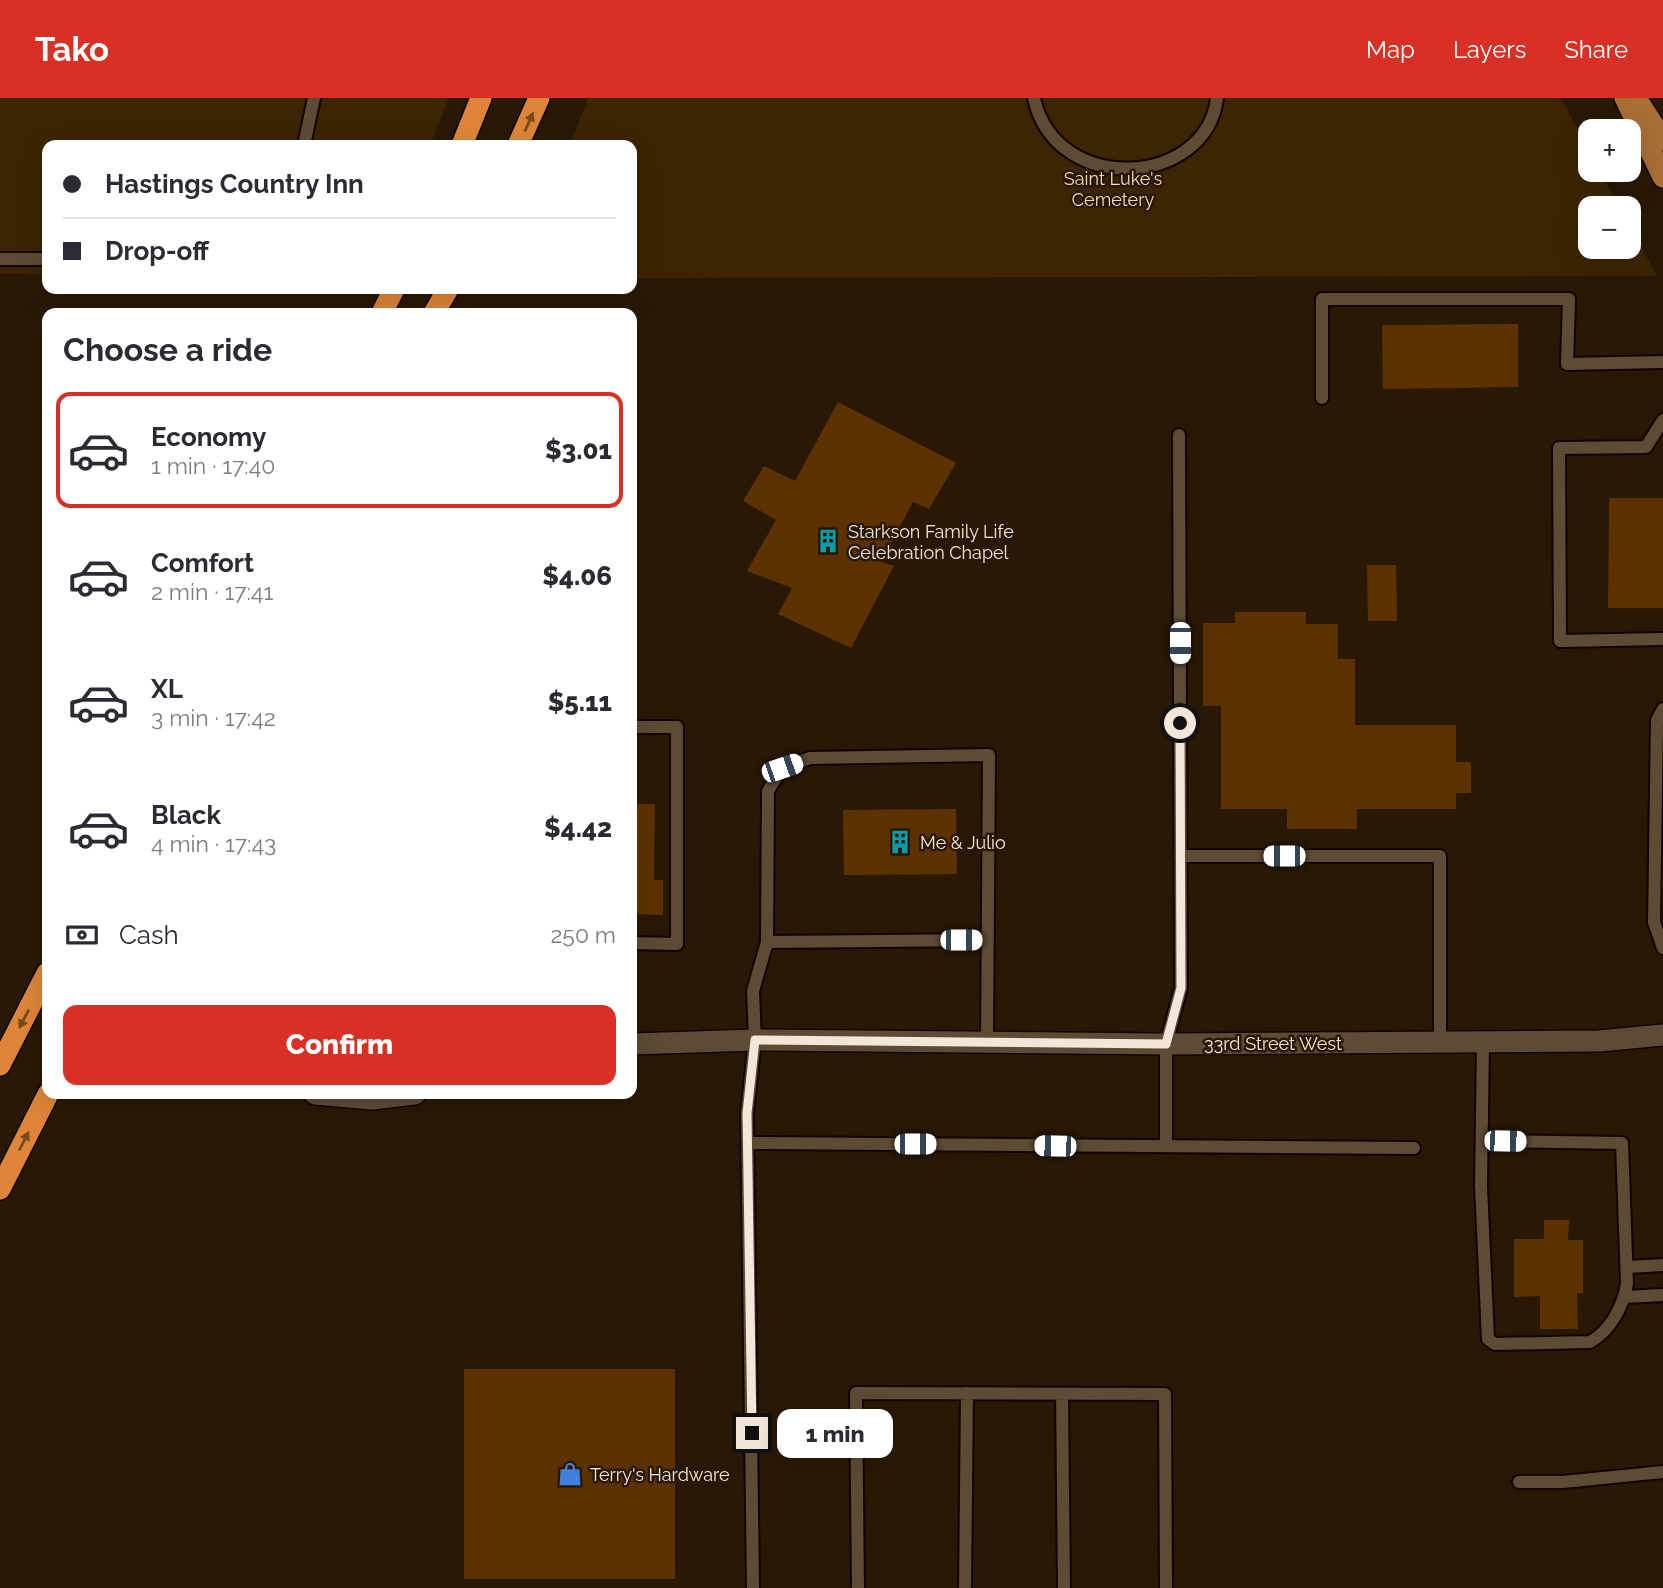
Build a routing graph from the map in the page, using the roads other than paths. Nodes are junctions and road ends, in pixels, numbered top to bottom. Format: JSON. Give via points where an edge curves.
{"nodes":[{"id":1,"x":314,"y":98,"type":"edge"},
{"id":2,"x":481,"y":98,"type":"edge"},
{"id":3,"x":539,"y":98,"type":"edge"},
{"id":4,"x":1034,"y":98,"type":"edge"},
{"id":5,"x":1217,"y":98,"type":"edge"},
{"id":6,"x":1625,"y":98,"type":"edge"},
{"id":7,"x":1636,"y":98,"type":"edge"},
{"id":8,"x":1663,"y":139,"type":"edge"},
{"id":9,"x":305,"y":140,"type":"edge"},
{"id":10,"x":465,"y":140,"type":"edge"},
{"id":11,"x":520,"y":140,"type":"edge"},
{"id":12,"x":1663,"y":177,"type":"edge"},
{"id":13,"x":0,"y":259,"type":"edge"},
{"id":14,"x":42,"y":259,"type":"edge"},
{"id":15,"x":1663,"y":362,"type":"edge"},
{"id":16,"x":1322,"y":398,"type":"dead end"},
{"id":17,"x":1663,"y":420,"type":"edge"},
{"id":18,"x":1180,"y":435,"type":"dead end"},
{"id":19,"x":1663,"y":639,"type":"edge"},
{"id":20,"x":1663,"y":709,"type":"edge"},
{"id":21,"x":637,"y":727,"type":"edge"},
{"id":22,"x":1180,"y":856,"type":"junction"},
{"id":23,"x":988,"y":940,"type":"junction"},
{"id":24,"x":767,"y":942,"type":"junction"},
{"id":25,"x":637,"y":943,"type":"edge"},
{"id":26,"x":1663,"y":947,"type":"edge"},
{"id":27,"x":42,"y":991,"type":"edge"},
{"id":28,"x":1663,"y":1035,"type":"edge"},
{"id":29,"x":755,"y":1040,"type":"junction"},
{"id":30,"x":987,"y":1041,"type":"junction"},
{"id":31,"x":1440,"y":1042,"type":"junction"},
{"id":32,"x":1483,"y":1042,"type":"junction"},
{"id":33,"x":637,"y":1044,"type":"edge"},
{"id":34,"x":1166,"y":1044,"type":"junction"},
{"id":35,"x":0,"y":1065,"type":"edge"},
{"id":36,"x":45,"y":1099,"type":"edge"},
{"id":37,"x":1482,"y":1141,"type":"junction"},
{"id":38,"x":748,"y":1143,"type":"junction"},
{"id":39,"x":1166,"y":1146,"type":"junction"},
{"id":40,"x":1415,"y":1148,"type":"dead end"},
{"id":41,"x":0,"y":1189,"type":"edge"},
{"id":42,"x":1663,"y":1265,"type":"edge"},
{"id":43,"x":1628,"y":1267,"type":"junction"},
{"id":44,"x":1663,"y":1295,"type":"edge"},
{"id":45,"x":1625,"y":1297,"type":"junction"},
{"id":46,"x":967,"y":1393,"type":"junction"},
{"id":47,"x":1062,"y":1394,"type":"junction"},
{"id":48,"x":1663,"y":1472,"type":"edge"},
{"id":49,"x":1519,"y":1482,"type":"dead end"},
{"id":50,"x":753,"y":1588,"type":"edge"},
{"id":51,"x":858,"y":1588,"type":"edge"},
{"id":52,"x":965,"y":1588,"type":"edge"},
{"id":53,"x":1064,"y":1588,"type":"edge"},
{"id":54,"x":1166,"y":1588,"type":"edge"}],
"edges":[{"from":1,"to":9,"type":"lane"},
{"from":2,"to":10,"type":"highway"},
{"from":11,"to":3,"type":"highway","one_way":true},
{"from":4,"to":5,"type":"lane","via":[[1049,130],[1068,151],[1095,165],[1125,170],[1178,154],[1199,137],[1216,113]]},
{"from":6,"to":12,"type":"main road"},
{"from":7,"to":8,"type":"main road"},
{"from":13,"to":14,"type":"lane"},
{"from":15,"to":16,"type":"lane","via":[[1567,364],[1569,299],[1322,299]]},
{"from":17,"to":19,"type":"lane","via":[[1646,447],[1559,448],[1560,641]]},
{"from":18,"to":22,"type":"lane"},
{"from":20,"to":26,"type":"lane","via":[[1657,720],[1654,922]]},
{"from":21,"to":25,"type":"lane","via":[[677,727],[677,944]]},
{"from":22,"to":31,"type":"lane","via":[[1440,856]]},
{"from":22,"to":34,"type":"lane","via":[[1181,988]]},
{"from":23,"to":24,"type":"lane"},
{"from":23,"to":24,"type":"lane","via":[[989,755],[810,758],[782,768],[768,791]]},
{"from":23,"to":30,"type":"lane"},
{"from":24,"to":29,"type":"lane","via":[[753,991]]},
{"from":27,"to":35,"type":"highway","one_way":true},
{"from":28,"to":32,"type":"street","name":"33rd Street West","via":[[1599,1041]]},
{"from":29,"to":30,"type":"street","name":"33rd Street West"},
{"from":29,"to":33,"type":"street","name":"33rd Street West"},
{"from":29,"to":38,"type":"lane"},
{"from":30,"to":34,"type":"street","name":"33rd Street West"},
{"from":31,"to":32,"type":"street","name":"33rd Street West"},
{"from":31,"to":34,"type":"street","name":"33rd Street West"},
{"from":32,"to":37,"type":"lane"},
{"from":34,"to":39,"type":"lane"},
{"from":41,"to":36,"type":"highway","one_way":true},
{"from":37,"to":43,"type":"lane","via":[[1622,1143]]},
{"from":37,"to":45,"type":"lane","via":[[1488,1339],[1496,1344],[1590,1342],[1603,1335]]},
{"from":38,"to":39,"type":"lane"},
{"from":38,"to":50,"type":"lane"},
{"from":39,"to":40,"type":"lane"},
{"from":42,"to":43,"type":"lane"},
{"from":43,"to":45,"type":"lane"},
{"from":44,"to":45,"type":"lane"},
{"from":46,"to":47,"type":"lane"},
{"from":46,"to":51,"type":"lane","via":[[856,1393]]},
{"from":46,"to":52,"type":"lane"},
{"from":47,"to":53,"type":"lane"},
{"from":47,"to":54,"type":"lane","via":[[1165,1394]]},
{"from":48,"to":49,"type":"lane"}]}
